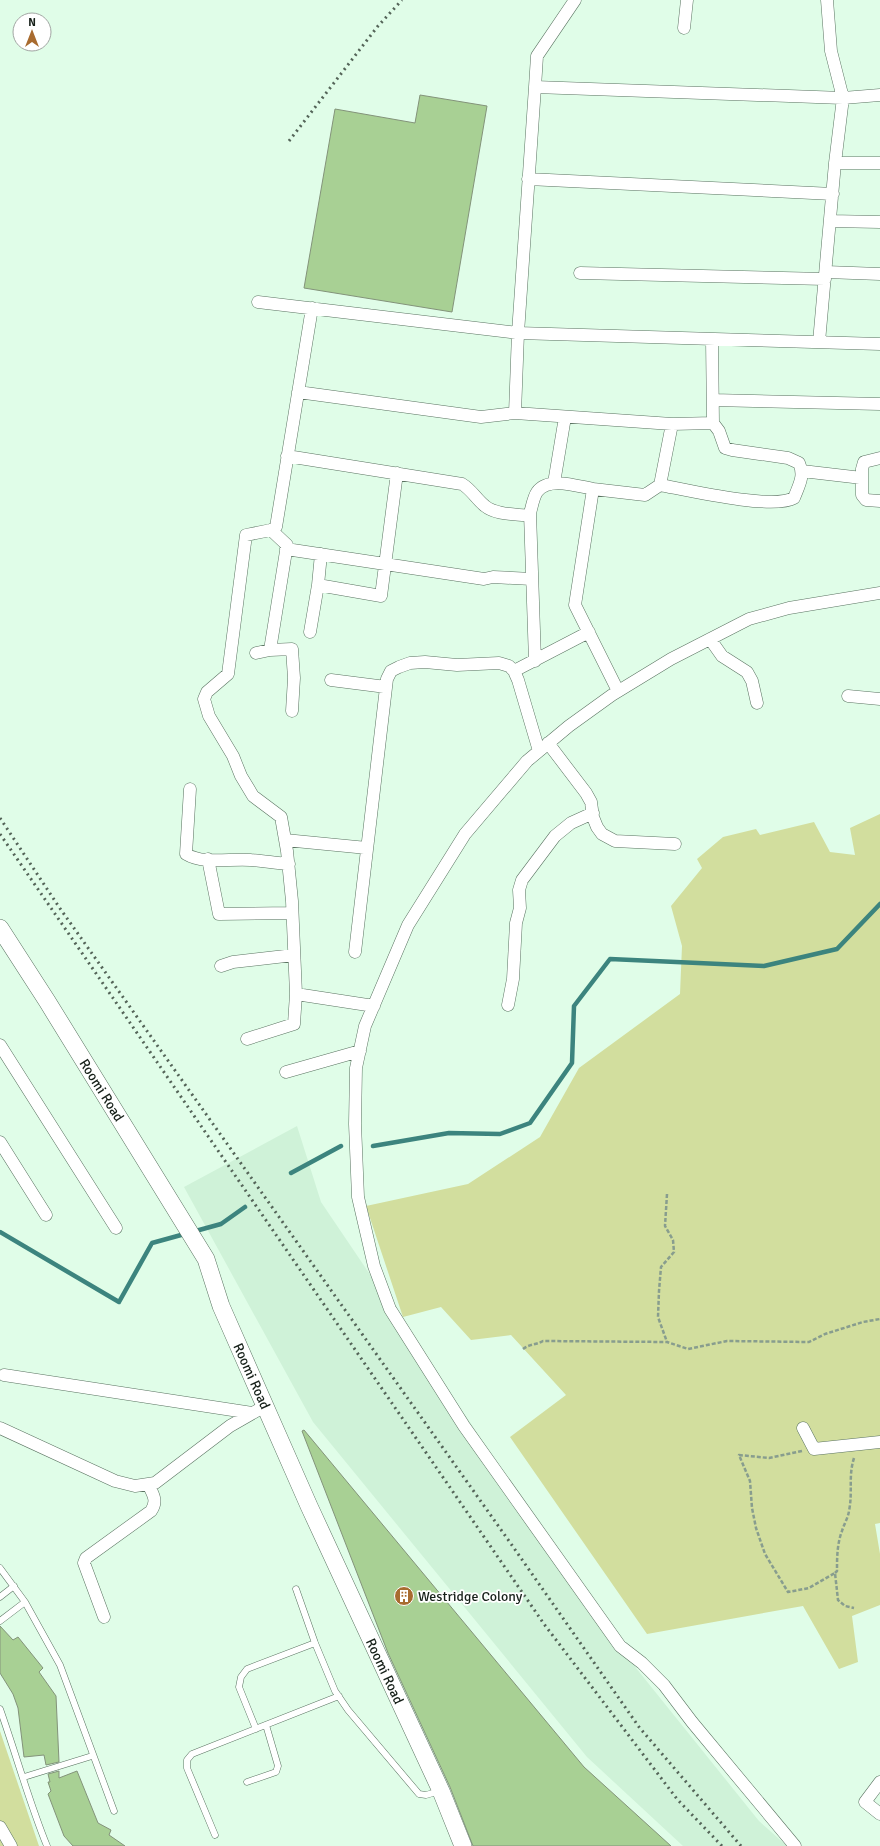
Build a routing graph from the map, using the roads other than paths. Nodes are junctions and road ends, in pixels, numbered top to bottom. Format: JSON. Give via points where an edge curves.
{"nodes":[{"id":1,"x":575,"y":0,"type":"edge"},
{"id":2,"x":687,"y":0,"type":"edge"},
{"id":3,"x":827,"y":0,"type":"edge"},
{"id":4,"x":684,"y":28,"type":"dead end"},
{"id":5,"x":535,"y":87,"type":"junction"},
{"id":6,"x":880,"y":95,"type":"edge"},
{"id":7,"x":843,"y":98,"type":"junction"},
{"id":8,"x":836,"y":164,"type":"junction"},
{"id":9,"x":880,"y":164,"type":"edge"},
{"id":10,"x":528,"y":179,"type":"junction"},
{"id":11,"x":833,"y":194,"type":"junction"},
{"id":12,"x":830,"y":221,"type":"junction"},
{"id":13,"x":880,"y":222,"type":"edge"},
{"id":14,"x":580,"y":273,"type":"dead end"},
{"id":15,"x":880,"y":274,"type":"edge"},
{"id":16,"x":826,"y":275,"type":"junction"},
{"id":17,"x":258,"y":302,"type":"dead end"},
{"id":18,"x":312,"y":308,"type":"junction"},
{"id":19,"x":518,"y":333,"type":"junction"},
{"id":20,"x":712,"y":339,"type":"junction"},
{"id":21,"x":819,"y":342,"type":"junction"},
{"id":22,"x":880,"y":344,"type":"edge"},
{"id":23,"x":298,"y":392,"type":"junction"},
{"id":24,"x":713,"y":400,"type":"junction"},
{"id":25,"x":880,"y":404,"type":"edge"},
{"id":26,"x":515,"y":413,"type":"junction"},
{"id":27,"x":565,"y":417,"type":"junction"},
{"id":28,"x":713,"y":423,"type":"junction"},
{"id":29,"x":672,"y":424,"type":"junction"},
{"id":30,"x":287,"y":456,"type":"junction"},
{"id":31,"x":880,"y":458,"type":"edge"},
{"id":32,"x":802,"y":471,"type":"junction"},
{"id":33,"x":397,"y":474,"type":"junction"},
{"id":34,"x":862,"y":478,"type":"junction"},
{"id":35,"x":554,"y":483,"type":"junction"},
{"id":36,"x":660,"y":485,"type":"junction"},
{"id":37,"x":593,"y":489,"type":"junction"},
{"id":38,"x":880,"y":501,"type":"edge"},
{"id":39,"x":530,"y":516,"type":"junction"},
{"id":40,"x":271,"y":530,"type":"junction"},
{"id":41,"x":286,"y":549,"type":"junction"},
{"id":42,"x":321,"y":554,"type":"junction"},
{"id":43,"x":385,"y":563,"type":"junction"},
{"id":44,"x":532,"y":579,"type":"junction"},
{"id":45,"x":318,"y":585,"type":"junction"},
{"id":46,"x":880,"y":593,"type":"edge"},
{"id":47,"x":310,"y":632,"type":"dead end"},
{"id":48,"x":589,"y":632,"type":"junction"},
{"id":49,"x":710,"y":639,"type":"junction"},
{"id":50,"x":270,"y":650,"type":"junction"},
{"id":51,"x":256,"y":654,"type":"dead end"},
{"id":52,"x":535,"y":661,"type":"junction"},
{"id":53,"x":514,"y":671,"type":"junction"},
{"id":54,"x":331,"y":680,"type":"dead end"},
{"id":55,"x":386,"y":687,"type":"junction"},
{"id":56,"x":618,"y":691,"type":"junction"},
{"id":57,"x":848,"y":696,"type":"dead end"},
{"id":58,"x":880,"y":699,"type":"edge"},
{"id":59,"x":757,"y":703,"type":"dead end"},
{"id":60,"x":292,"y":711,"type":"dead end"},
{"id":61,"x":544,"y":747,"type":"junction"},
{"id":62,"x":190,"y":790,"type":"dead end"},
{"id":63,"x":593,"y":813,"type":"junction"},
{"id":64,"x":285,"y":840,"type":"junction"},
{"id":65,"x":675,"y":844,"type":"dead end"},
{"id":66,"x":367,"y":848,"type":"junction"},
{"id":67,"x":208,"y":859,"type":"junction"},
{"id":68,"x":288,"y":864,"type":"junction"},
{"id":69,"x":292,"y":913,"type":"junction"},
{"id":70,"x":0,"y":928,"type":"edge"},
{"id":71,"x":355,"y":952,"type":"dead end"},
{"id":72,"x":294,"y":955,"type":"junction"},
{"id":73,"x":222,"y":966,"type":"dead end"},
{"id":74,"x":296,"y":994,"type":"junction"},
{"id":75,"x":508,"y":1005,"type":"dead end"},
{"id":76,"x":374,"y":1006,"type":"junction"},
{"id":77,"x":247,"y":1039,"type":"dead end"},
{"id":78,"x":0,"y":1045,"type":"edge"},
{"id":79,"x":360,"y":1051,"type":"junction"},
{"id":80,"x":286,"y":1072,"type":"dead end"},
{"id":81,"x":0,"y":1142,"type":"edge"},
{"id":82,"x":46,"y":1215,"type":"dead end"},
{"id":83,"x":116,"y":1228,"type":"dead end"},
{"id":84,"x":4,"y":1375,"type":"dead end"},
{"id":85,"x":259,"y":1410,"type":"junction"},
{"id":86,"x":0,"y":1428,"type":"edge"},
{"id":87,"x":803,"y":1428,"type":"dead end"},
{"id":88,"x":880,"y":1442,"type":"edge"},
{"id":89,"x":148,"y":1484,"type":"junction"},
{"id":90,"x":0,"y":1568,"type":"edge"},
{"id":91,"x":14,"y":1586,"type":"junction"},
{"id":92,"x":296,"y":1589,"type":"dead end"},
{"id":93,"x":0,"y":1597,"type":"edge"},
{"id":94,"x":25,"y":1602,"type":"junction"},
{"id":95,"x":104,"y":1617,"type":"dead end"},
{"id":96,"x":0,"y":1622,"type":"edge"},
{"id":97,"x":315,"y":1643,"type":"junction"},
{"id":98,"x":339,"y":1696,"type":"junction"},
{"id":99,"x":0,"y":1709,"type":"edge"},
{"id":100,"x":266,"y":1725,"type":"junction"},
{"id":101,"x":256,"y":1729,"type":"junction"},
{"id":102,"x":92,"y":1756,"type":"junction"},
{"id":103,"x":24,"y":1777,"type":"junction"},
{"id":104,"x":247,"y":1782,"type":"dead end"},
{"id":105,"x":880,"y":1782,"type":"edge"},
{"id":106,"x":441,"y":1791,"type":"junction"},
{"id":107,"x":114,"y":1811,"type":"dead end"},
{"id":108,"x":880,"y":1814,"type":"edge"},
{"id":109,"x":0,"y":1827,"type":"edge"},
{"id":110,"x":215,"y":1835,"type":"dead end"},
{"id":111,"x":11,"y":1846,"type":"edge"},
{"id":112,"x":47,"y":1846,"type":"edge"},
{"id":113,"x":463,"y":1846,"type":"edge"},
{"id":114,"x":795,"y":1846,"type":"edge"}],
"edges":[{"from":1,"to":5,"type":"street","via":[[537,56]]},
{"from":2,"to":4,"type":"street"},
{"from":3,"to":7,"type":"street","via":[[831,51]]},
{"from":5,"to":7,"type":"street"},
{"from":5,"to":10,"type":"street"},
{"from":6,"to":7,"type":"street"},
{"from":7,"to":8,"type":"street"},
{"from":8,"to":9,"type":"street"},
{"from":8,"to":11,"type":"street"},
{"from":10,"to":11,"type":"street"},
{"from":10,"to":19,"type":"street"},
{"from":11,"to":12,"type":"street"},
{"from":12,"to":13,"type":"street"},
{"from":12,"to":16,"type":"street"},
{"from":14,"to":16,"type":"street"},
{"from":15,"to":16,"type":"street"},
{"from":16,"to":21,"type":"street"},
{"from":17,"to":18,"type":"street"},
{"from":18,"to":19,"type":"street"},
{"from":18,"to":23,"type":"street"},
{"from":19,"to":20,"type":"street"},
{"from":19,"to":26,"type":"street"},
{"from":20,"to":21,"type":"street"},
{"from":20,"to":24,"type":"street"},
{"from":21,"to":22,"type":"street"},
{"from":23,"to":26,"type":"street","via":[[481,417]]},
{"from":23,"to":30,"type":"street"},
{"from":24,"to":25,"type":"street"},
{"from":24,"to":28,"type":"street"},
{"from":26,"to":27,"type":"street"},
{"from":27,"to":29,"type":"street"},
{"from":27,"to":35,"type":"street"},
{"from":28,"to":29,"type":"street"},
{"from":28,"to":32,"type":"street","via":[[725,448],[788,458],[799,463]]},
{"from":29,"to":36,"type":"street"},
{"from":30,"to":33,"type":"street"},
{"from":30,"to":40,"type":"street","via":[[276,527]]},
{"from":31,"to":34,"type":"street","via":[[864,462]]},
{"from":32,"to":34,"type":"street"},
{"from":32,"to":36,"type":"street","via":[[794,498],[781,502],[730,498]]},
{"from":33,"to":39,"type":"street","via":[[462,484],[490,509]]},
{"from":33,"to":43,"type":"street"},
{"from":34,"to":38,"type":"street","via":[[862,495],[866,500]]},
{"from":35,"to":37,"type":"street"},
{"from":35,"to":39,"type":"street","via":[[537,492]]},
{"from":36,"to":37,"type":"street","via":[[645,496]]},
{"from":37,"to":48,"type":"street","via":[[576,604]]},
{"from":39,"to":44,"type":"street"},
{"from":40,"to":41,"type":"street","via":[[287,545]]},
{"from":40,"to":64,"type":"street","via":[[246,535],[228,674],[207,692],[204,699],[209,716],[253,796],[281,817]]},
{"from":41,"to":42,"type":"street"},
{"from":41,"to":50,"type":"street"},
{"from":42,"to":43,"type":"street"},
{"from":42,"to":45,"type":"street"},
{"from":43,"to":44,"type":"street","via":[[484,579]]},
{"from":43,"to":45,"type":"street","via":[[381,596]]},
{"from":44,"to":52,"type":"street"},
{"from":45,"to":47,"type":"street"},
{"from":46,"to":49,"type":"street","via":[[789,608],[749,619]]},
{"from":48,"to":52,"type":"street"},
{"from":48,"to":56,"type":"street"},
{"from":49,"to":56,"type":"street"},
{"from":49,"to":59,"type":"street","via":[[722,656],[747,672]]},
{"from":50,"to":51,"type":"street"},
{"from":50,"to":60,"type":"street","via":[[292,649]]},
{"from":52,"to":53,"type":"street"},
{"from":53,"to":55,"type":"street","via":[[509,666],[499,663],[410,663],[392,671]]},
{"from":53,"to":61,"type":"street"},
{"from":54,"to":55,"type":"street"},
{"from":55,"to":66,"type":"street"},
{"from":56,"to":61,"type":"street"},
{"from":57,"to":58,"type":"street"},
{"from":61,"to":63,"type":"street","via":[[586,793]]},
{"from":61,"to":76,"type":"street","via":[[527,761],[465,834],[408,924]]},
{"from":62,"to":67,"type":"street","via":[[186,854]]},
{"from":63,"to":65,"type":"street","via":[[602,834],[615,841]]},
{"from":63,"to":75,"type":"street","via":[[571,823],[555,836],[522,880],[519,890],[520,908],[516,923],[513,979]]},
{"from":64,"to":66,"type":"street"},
{"from":64,"to":68,"type":"street"},
{"from":66,"to":71,"type":"street"},
{"from":67,"to":68,"type":"street"},
{"from":67,"to":69,"type":"street","via":[[219,914]]},
{"from":68,"to":69,"type":"street"},
{"from":69,"to":72,"type":"street"},
{"from":70,"to":85,"type":"street","name":"Roomi Road","via":[[206,1259]]},
{"from":72,"to":73,"type":"street"},
{"from":72,"to":74,"type":"street"},
{"from":74,"to":76,"type":"street"},
{"from":74,"to":77,"type":"street","via":[[294,1024]]},
{"from":76,"to":79,"type":"street","via":[[365,1026]]},
{"from":78,"to":83,"type":"street"},
{"from":79,"to":80,"type":"street"},
{"from":79,"to":114,"type":"street","via":[[356,1068],[355,1124],[358,1197],[374,1266],[390,1309],[464,1426],[620,1646],[664,1685]]},
{"from":81,"to":82,"type":"street"},
{"from":84,"to":85,"type":"street"},
{"from":85,"to":89,"type":"street","via":[[225,1431],[155,1483]]},
{"from":85,"to":106,"type":"street","name":"Roomi Road","via":[[309,1506]]},
{"from":86,"to":89,"type":"street","via":[[115,1481],[135,1486]]},
{"from":87,"to":88,"type":"street","via":[[814,1449]]},
{"from":89,"to":95,"type":"street","via":[[155,1498],[155,1506],[151,1511],[86,1558],[84,1563]]},
{"from":90,"to":91,"type":"lane"},
{"from":91,"to":93,"type":"lane"},
{"from":91,"to":94,"type":"lane"},
{"from":92,"to":97,"type":"lane"},
{"from":94,"to":96,"type":"lane"},
{"from":94,"to":102,"type":"lane","via":[[60,1665]]},
{"from":97,"to":98,"type":"lane"},
{"from":97,"to":101,"type":"lane","via":[[247,1669],[241,1677],[239,1687]]},
{"from":98,"to":100,"type":"lane"},
{"from":98,"to":106,"type":"lane","via":[[419,1794]]},
{"from":99,"to":103,"type":"lane"},
{"from":100,"to":101,"type":"lane"},
{"from":100,"to":104,"type":"lane","via":[[278,1766],[276,1772]]},
{"from":101,"to":110,"type":"lane","via":[[192,1754],[187,1760],[187,1768]]},
{"from":102,"to":103,"type":"lane"},
{"from":102,"to":107,"type":"lane"},
{"from":103,"to":112,"type":"lane","via":[[36,1820]]},
{"from":105,"to":108,"type":"street","via":[[864,1802]]},
{"from":106,"to":113,"type":"street","name":"Roomi Road"},
{"from":109,"to":111,"type":"street"}]}
